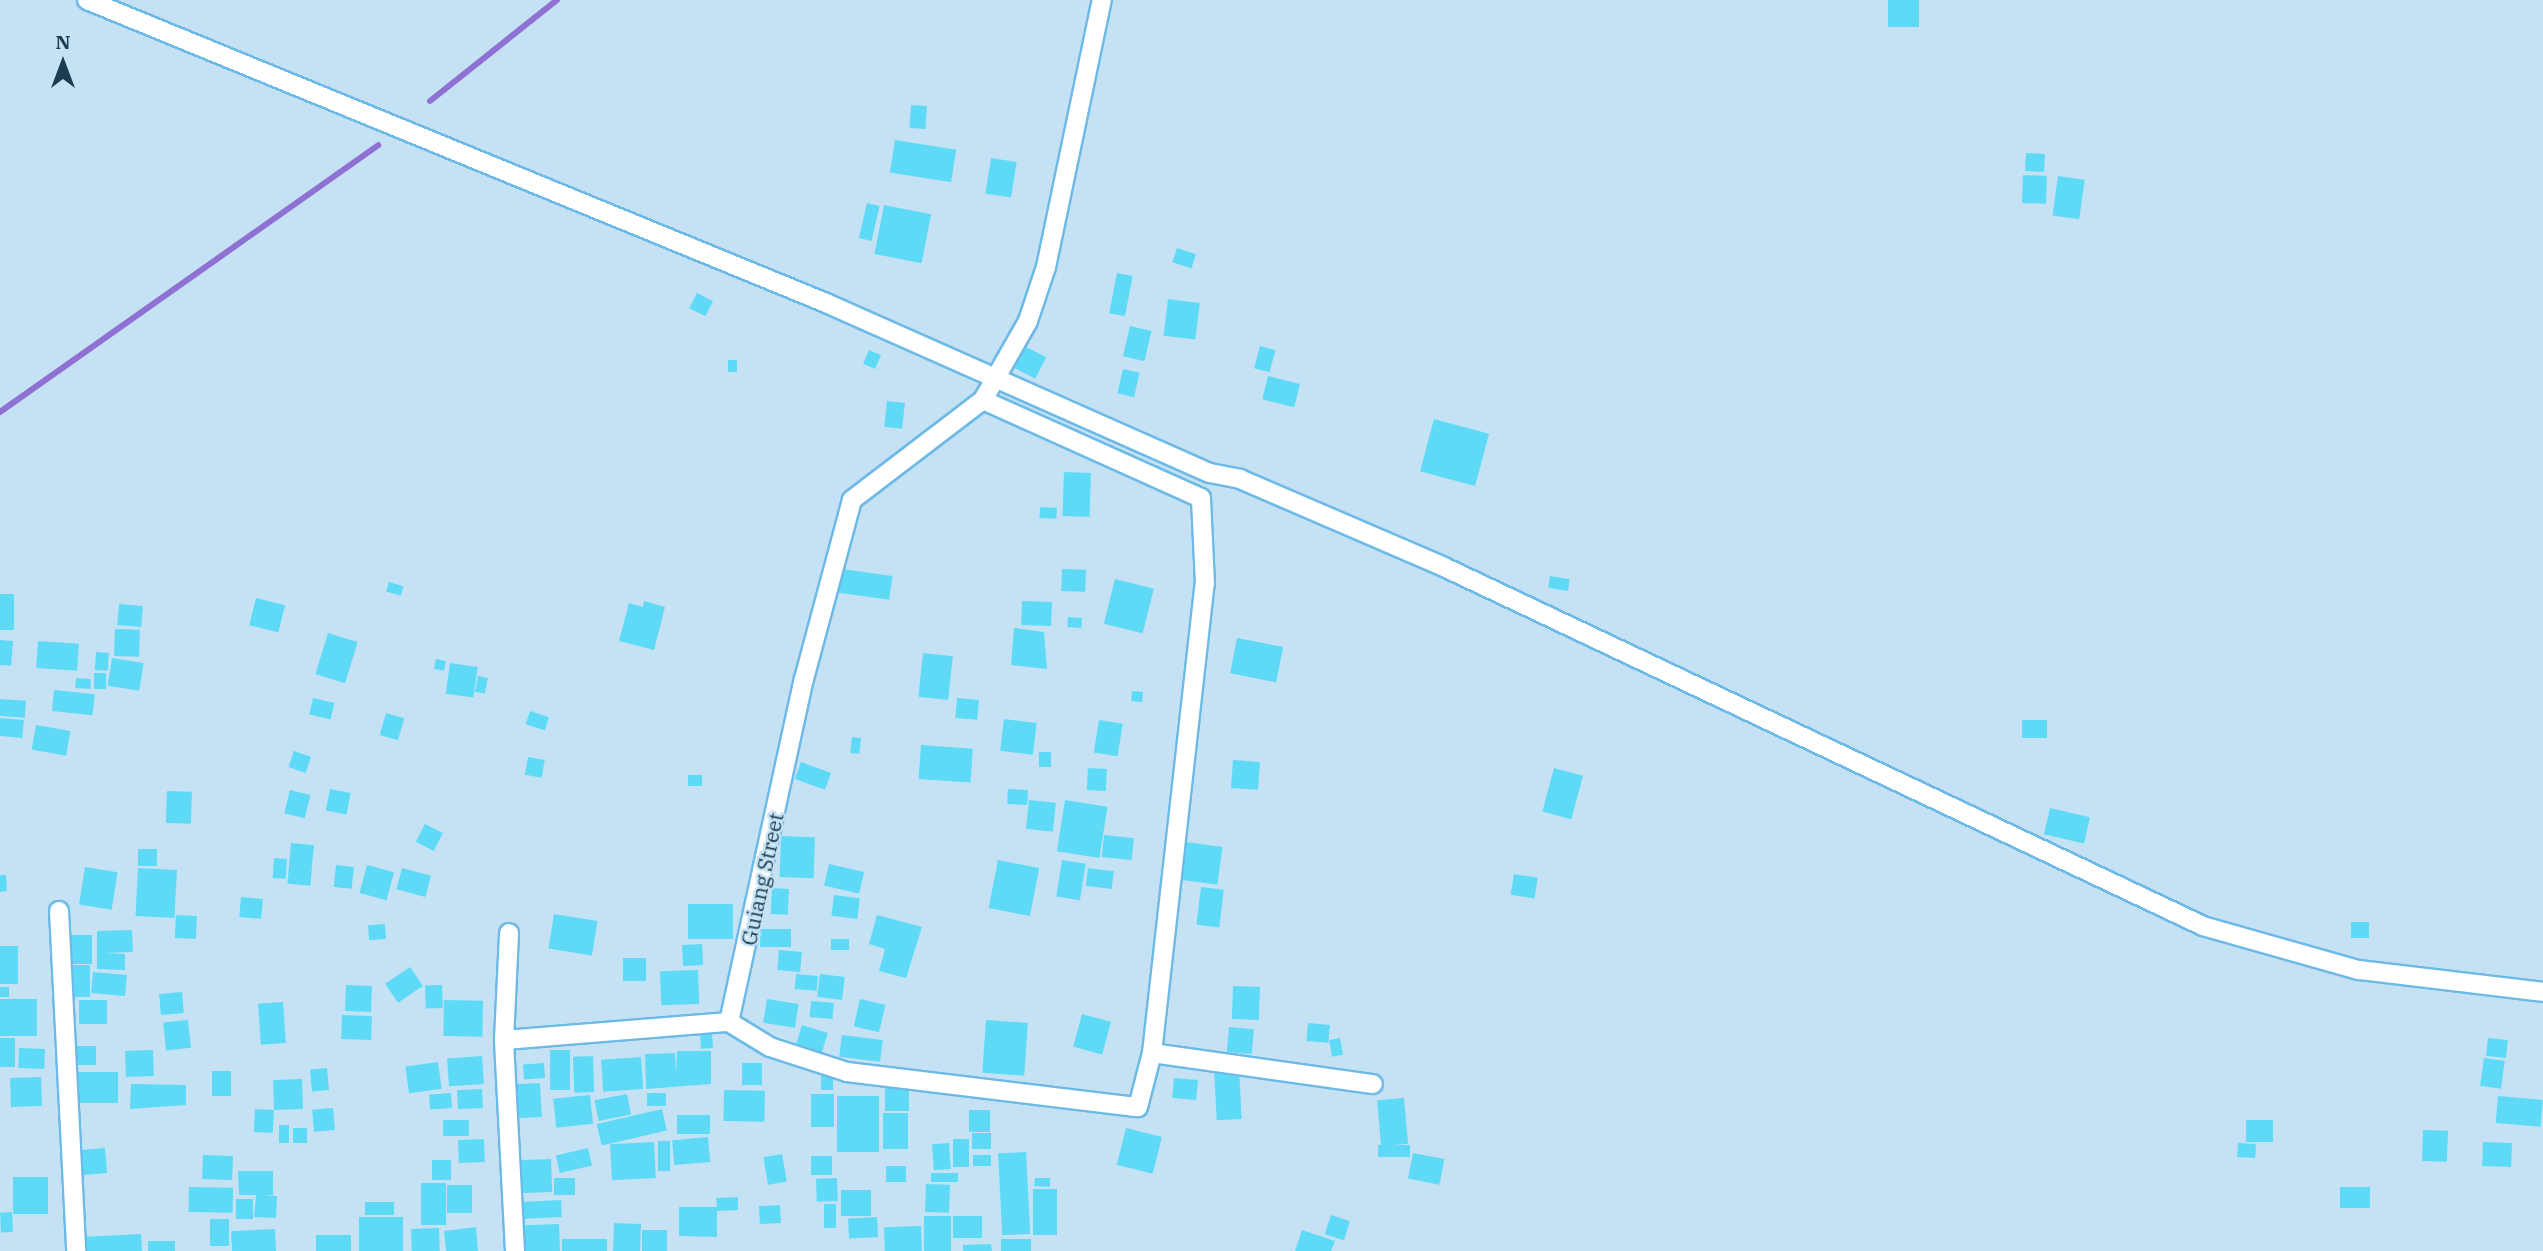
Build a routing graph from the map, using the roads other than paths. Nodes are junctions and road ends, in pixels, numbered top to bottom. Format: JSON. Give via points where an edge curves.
{"nodes":[{"id":1,"x":87,"y":0,"type":"edge"},
{"id":2,"x":1102,"y":0,"type":"edge"},
{"id":3,"x":998,"y":376,"type":"junction"},
{"id":4,"x":983,"y":400,"type":"junction"},
{"id":5,"x":1210,"y":473,"type":"junction"},
{"id":6,"x":1201,"y":498,"type":"junction"},
{"id":7,"x":59,"y":911,"type":"dead end"},
{"id":8,"x":509,"y":933,"type":"dead end"},
{"id":9,"x":2543,"y":992,"type":"edge"},
{"id":10,"x":729,"y":1022,"type":"junction"},
{"id":11,"x":504,"y":1040,"type":"junction"},
{"id":12,"x":1152,"y":1053,"type":"junction"},
{"id":13,"x":1373,"y":1084,"type":"dead end"},
{"id":14,"x":76,"y":1251,"type":"edge"},
{"id":15,"x":515,"y":1251,"type":"edge"}],
"edges":[{"from":1,"to":3,"type":"street"},
{"from":2,"to":3,"type":"street","name":"Guiang Street","via":[[1046,267],[1028,321]]},
{"from":3,"to":4,"type":"street","name":"Guiang Street"},
{"from":3,"to":5,"type":"street"},
{"from":4,"to":6,"type":"street"},
{"from":4,"to":10,"type":"street","name":"Guiang Street","via":[[852,500],[804,679]]},
{"from":5,"to":6,"type":"street"},
{"from":5,"to":9,"type":"street","via":[[1240,479],[1444,567],[2203,926],[2358,970]]},
{"from":6,"to":12,"type":"street","via":[[1205,584]]},
{"from":7,"to":14,"type":"street"},
{"from":8,"to":11,"type":"street"},
{"from":10,"to":11,"type":"street"},
{"from":10,"to":12,"type":"street","via":[[770,1047],[825,1067],[1094,1105],[1138,1107]]},
{"from":11,"to":15,"type":"street"},
{"from":12,"to":13,"type":"street"}]}
